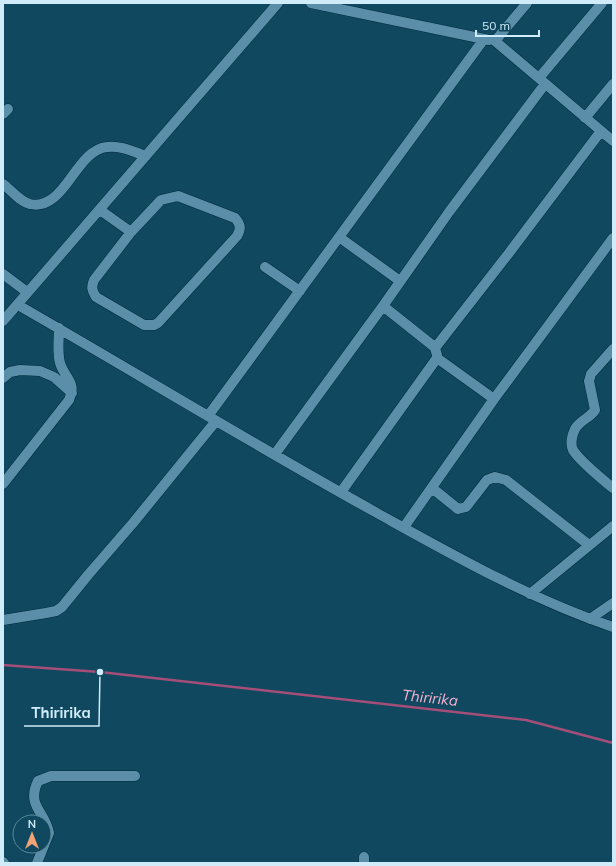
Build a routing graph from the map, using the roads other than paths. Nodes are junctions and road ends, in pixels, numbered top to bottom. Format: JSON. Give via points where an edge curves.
{"nodes":[{"id":1,"x":278,"y":3,"type":"edge"},
{"id":2,"x":311,"y":3,"type":"edge"},
{"id":3,"x":527,"y":3,"type":"edge"},
{"id":4,"x":602,"y":3,"type":"edge"},
{"id":5,"x":484,"y":39,"type":"junction"},
{"id":6,"x":495,"y":41,"type":"junction"},
{"id":7,"x":542,"y":81,"type":"junction"},
{"id":8,"x":613,"y":84,"type":"edge"},
{"id":9,"x":585,"y":118,"type":"junction"},
{"id":10,"x":601,"y":131,"type":"junction"},
{"id":11,"x":613,"y":142,"type":"edge"},
{"id":12,"x":146,"y":156,"type":"junction"},
{"id":13,"x":3,"y":184,"type":"edge"},
{"id":14,"x":100,"y":210,"type":"junction"},
{"id":15,"x":131,"y":232,"type":"junction"},
{"id":16,"x":339,"y":237,"type":"junction"},
{"id":17,"x":613,"y":238,"type":"edge"},
{"id":18,"x":265,"y":267,"type":"dead end"},
{"id":19,"x":3,"y":274,"type":"edge"},
{"id":20,"x":400,"y":281,"type":"junction"},
{"id":21,"x":300,"y":291,"type":"junction"},
{"id":22,"x":27,"y":292,"type":"junction"},
{"id":23,"x":18,"y":305,"type":"junction"},
{"id":24,"x":383,"y":306,"type":"junction"},
{"id":25,"x":3,"y":321,"type":"edge"},
{"id":26,"x":59,"y":328,"type":"junction"},
{"id":27,"x":613,"y":349,"type":"edge"},
{"id":28,"x":436,"y":353,"type":"junction"},
{"id":29,"x":3,"y":378,"type":"edge"},
{"id":30,"x":72,"y":393,"type":"junction"},
{"id":31,"x":494,"y":399,"type":"junction"},
{"id":32,"x":212,"y":418,"type":"junction"},
{"id":33,"x":275,"y":454,"type":"junction"},
{"id":34,"x":3,"y":484,"type":"edge"},
{"id":35,"x":432,"y":488,"type":"junction"},
{"id":36,"x":613,"y":488,"type":"edge"},
{"id":37,"x":341,"y":492,"type":"junction"},
{"id":38,"x":613,"y":526,"type":"edge"},
{"id":39,"x":404,"y":528,"type":"junction"},
{"id":40,"x":589,"y":545,"type":"junction"},
{"id":41,"x":530,"y":594,"type":"junction"},
{"id":42,"x":613,"y":602,"type":"edge"},
{"id":43,"x":590,"y":619,"type":"junction"},
{"id":44,"x":3,"y":620,"type":"edge"},
{"id":45,"x":613,"y":627,"type":"edge"},
{"id":46,"x":135,"y":776,"type":"dead end"},
{"id":47,"x":37,"y":863,"type":"edge"}],
"edges":[{"from":1,"to":12,"type":"street"},
{"from":2,"to":5,"type":"street"},
{"from":3,"to":6,"type":"street"},
{"from":4,"to":7,"type":"street"},
{"from":5,"to":6,"type":"street"},
{"from":5,"to":16,"type":"street"},
{"from":6,"to":7,"type":"street"},
{"from":7,"to":9,"type":"street"},
{"from":7,"to":20,"type":"street"},
{"from":8,"to":9,"type":"street"},
{"from":9,"to":10,"type":"street"},
{"from":10,"to":11,"type":"street"},
{"from":10,"to":28,"type":"street"},
{"from":12,"to":13,"type":"street","via":[[112,147],[96,151],[50,201],[41,204],[30,204],[22,200]]},
{"from":12,"to":14,"type":"street"},
{"from":14,"to":15,"type":"street"},
{"from":14,"to":22,"type":"street"},
{"from":15,"to":15,"type":"street","via":[[94,280],[92,292],[96,298],[150,326],[158,323],[237,236],[240,223],[235,218],[178,196],[161,200]]},
{"from":16,"to":20,"type":"street"},
{"from":16,"to":21,"type":"street"},
{"from":17,"to":31,"type":"street"},
{"from":18,"to":21,"type":"street"},
{"from":19,"to":22,"type":"street"},
{"from":20,"to":24,"type":"street"},
{"from":21,"to":32,"type":"street"},
{"from":22,"to":23,"type":"street"},
{"from":23,"to":25,"type":"street"},
{"from":23,"to":26,"type":"street"},
{"from":24,"to":28,"type":"street"},
{"from":24,"to":33,"type":"street"},
{"from":26,"to":30,"type":"street","via":[[60,363],[72,386]]},
{"from":26,"to":32,"type":"street"},
{"from":27,"to":36,"type":"street","via":[[591,374],[589,380],[595,410],[574,430],[572,444],[573,451]]},
{"from":28,"to":31,"type":"street"},
{"from":28,"to":37,"type":"street"},
{"from":29,"to":30,"type":"street","via":[[10,372],[20,370],[40,371],[54,377]]},
{"from":30,"to":34,"type":"street"},
{"from":31,"to":35,"type":"street"},
{"from":32,"to":33,"type":"street"},
{"from":32,"to":44,"type":"street","via":[[138,518],[62,608]]},
{"from":33,"to":37,"type":"street"},
{"from":35,"to":39,"type":"street"},
{"from":35,"to":40,"type":"street","via":[[460,509],[466,507],[487,480],[494,477],[506,480]]},
{"from":37,"to":39,"type":"street"},
{"from":38,"to":40,"type":"street"},
{"from":39,"to":41,"type":"street"},
{"from":40,"to":41,"type":"street"},
{"from":41,"to":43,"type":"street"},
{"from":42,"to":43,"type":"street"},
{"from":43,"to":45,"type":"street"},
{"from":46,"to":47,"type":"street","via":[[50,776],[38,781],[33,799],[49,833]]}]}
